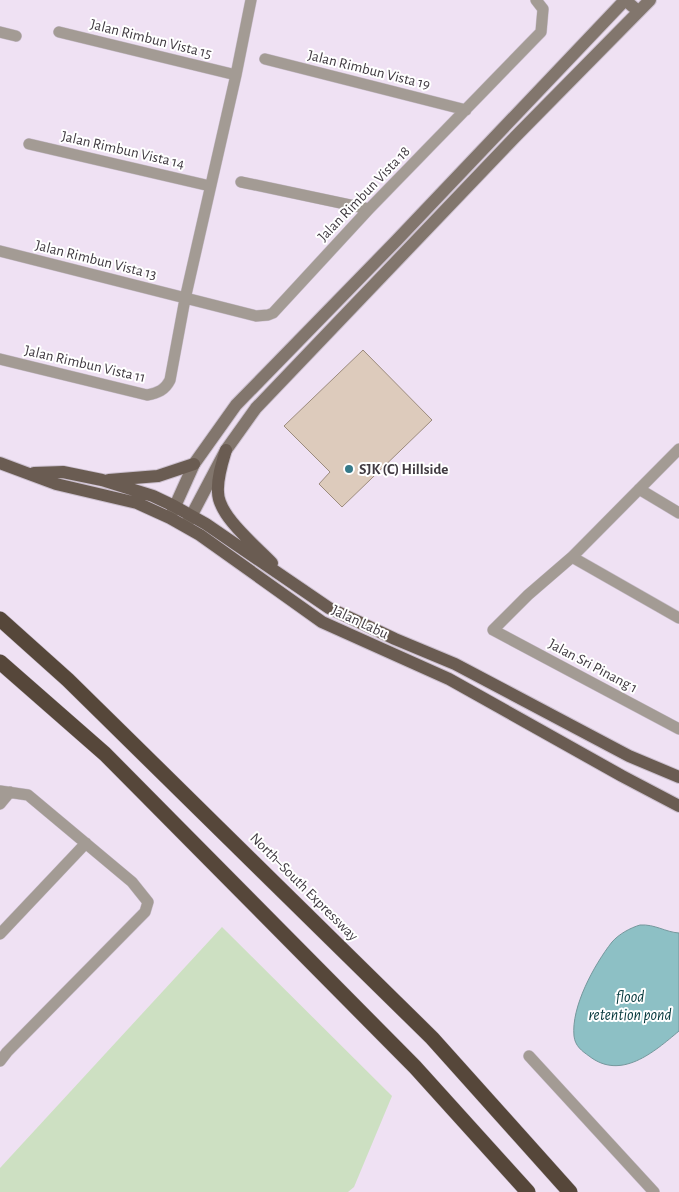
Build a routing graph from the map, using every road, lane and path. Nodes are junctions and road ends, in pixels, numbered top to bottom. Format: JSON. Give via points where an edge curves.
{"nodes":[{"id":1,"x":251,"y":0,"type":"edge"},
{"id":2,"x":536,"y":0,"type":"edge"},
{"id":3,"x":625,"y":0,"type":"edge"},
{"id":4,"x":650,"y":0,"type":"edge"},
{"id":5,"x":638,"y":11,"type":"junction"},
{"id":6,"x":0,"y":32,"type":"edge"},
{"id":7,"x":59,"y":32,"type":"dead end"},
{"id":8,"x":16,"y":36,"type":"dead end"},
{"id":9,"x":265,"y":59,"type":"dead end"},
{"id":10,"x":236,"y":75,"type":"junction"},
{"id":11,"x":466,"y":110,"type":"junction"},
{"id":12,"x":29,"y":144,"type":"dead end"},
{"id":13,"x":241,"y":182,"type":"dead end"},
{"id":14,"x":210,"y":186,"type":"junction"},
{"id":15,"x":369,"y":209,"type":"junction"},
{"id":16,"x":0,"y":251,"type":"edge"},
{"id":17,"x":185,"y":299,"type":"junction"},
{"id":18,"x":324,"y":315,"type":"junction"},
{"id":19,"x":336,"y":326,"type":"junction"},
{"id":20,"x":0,"y":359,"type":"edge"},
{"id":21,"x":679,"y":448,"type":"edge"},
{"id":22,"x":226,"y":450,"type":"junction"},
{"id":23,"x":0,"y":463,"type":"edge"},
{"id":24,"x":194,"y":464,"type":"junction"},
{"id":25,"x":29,"y":473,"type":"junction"},
{"id":26,"x":102,"y":480,"type":"junction"},
{"id":27,"x":639,"y":489,"type":"junction"},
{"id":28,"x":172,"y":512,"type":"junction"},
{"id":29,"x":679,"y":513,"type":"edge"},
{"id":30,"x":188,"y":521,"type":"junction"},
{"id":31,"x":572,"y":557,"type":"junction"},
{"id":32,"x":290,"y":582,"type":"junction"},
{"id":33,"x":679,"y":618,"type":"edge"},
{"id":34,"x":0,"y":619,"type":"edge"},
{"id":35,"x":0,"y":662,"type":"edge"},
{"id":36,"x":679,"y":729,"type":"edge"},
{"id":37,"x":679,"y":777,"type":"edge"},
{"id":38,"x":5,"y":791,"type":"edge"},
{"id":39,"x":0,"y":804,"type":"edge"},
{"id":40,"x":679,"y":806,"type":"edge"},
{"id":41,"x":86,"y":843,"type":"junction"},
{"id":42,"x":0,"y":934,"type":"edge"},
{"id":43,"x":2,"y":1052,"type":"edge"},
{"id":44,"x":529,"y":1056,"type":"dead end"},
{"id":45,"x":528,"y":1192,"type":"edge"},
{"id":46,"x":570,"y":1192,"type":"edge"},
{"id":47,"x":654,"y":1192,"type":"edge"}],
"edges":[{"from":1,"to":10,"type":"street"},
{"from":2,"to":11,"type":"street","name":"Jalan Rimbun Vista 18","via":[[543,9],[541,32]]},
{"from":3,"to":5,"type":"street"},
{"from":3,"to":18,"type":"street"},
{"from":4,"to":5,"type":"street"},
{"from":5,"to":19,"type":"street"},
{"from":6,"to":8,"type":"street"},
{"from":7,"to":10,"type":"street","name":"Jalan Rimbun Vista 15"},
{"from":9,"to":11,"type":"street","name":"Jalan Rimbun Vista 19"},
{"from":10,"to":14,"type":"street"},
{"from":11,"to":15,"type":"street","name":"Jalan Rimbun Vista 18"},
{"from":12,"to":14,"type":"street","name":"Jalan Rimbun Vista 14"},
{"from":13,"to":15,"type":"street"},
{"from":14,"to":17,"type":"street"},
{"from":15,"to":17,"type":"street","name":"Jalan Rimbun Vista 18","via":[[273,313],[256,316]]},
{"from":16,"to":17,"type":"street","name":"Jalan Rimbun Vista 13"},
{"from":17,"to":20,"type":"street","name":"Jalan Rimbun Vista 11","via":[[170,380],[163,390],[147,395]]},
{"from":18,"to":19,"type":"street"},
{"from":18,"to":24,"type":"street","via":[[236,405]]},
{"from":19,"to":22,"type":"street","via":[[256,408]]},
{"from":21,"to":27,"type":"street"},
{"from":22,"to":30,"type":"street"},
{"from":22,"to":32,"type":"main road","via":[[218,482],[220,504],[228,517]]},
{"from":23,"to":25,"type":"main road","name":"Jalan Labu"},
{"from":24,"to":26,"type":"main road","via":[[158,476]]},
{"from":24,"to":28,"type":"street"},
{"from":25,"to":26,"type":"main road","name":"Jalan Labu","via":[[63,472]]},
{"from":25,"to":28,"type":"main road","name":"Jalan Labu","via":[[56,484]]},
{"from":26,"to":28,"type":"main road","name":"Jalan Labu","via":[[153,496]]},
{"from":27,"to":29,"type":"street"},
{"from":27,"to":31,"type":"street"},
{"from":28,"to":30,"type":"main road","name":"Jalan Labu"},
{"from":30,"to":32,"type":"main road","name":"Jalan Labu"},
{"from":30,"to":40,"type":"main road","name":"Jalan Labu","via":[[322,622],[449,680]]},
{"from":31,"to":33,"type":"street"},
{"from":31,"to":36,"type":"street","name":"Jalan Sri Pinang 1","via":[[493,630]]},
{"from":32,"to":37,"type":"main road","name":"Jalan Labu","via":[[329,608],[455,664],[629,756]]},
{"from":34,"to":46,"type":"highway","name":"North–South Expressway","via":[[68,680],[432,1038]]},
{"from":35,"to":45,"type":"highway","via":[[105,754],[415,1067]]},
{"from":38,"to":39,"type":"street"},
{"from":38,"to":41,"type":"street","via":[[28,795]]},
{"from":41,"to":42,"type":"street"},
{"from":41,"to":43,"type":"street","via":[[132,882],[148,902],[144,912]]},
{"from":44,"to":47,"type":"street"}]}
